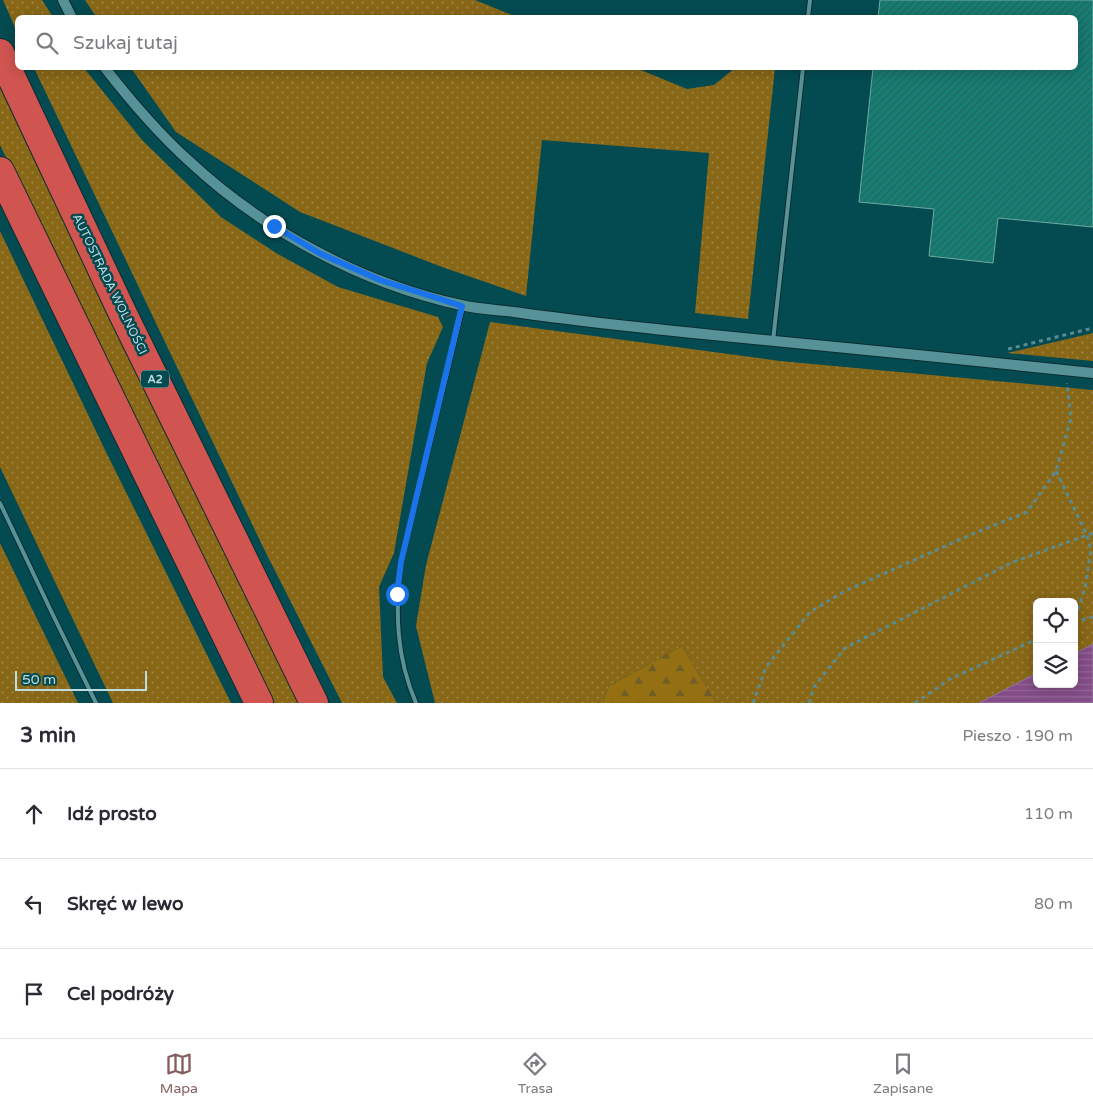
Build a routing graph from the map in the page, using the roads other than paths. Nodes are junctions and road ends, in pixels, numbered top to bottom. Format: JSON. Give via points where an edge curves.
{"nodes":[{"id":1,"x":63,"y":0,"type":"edge"},
{"id":2,"x":810,"y":0,"type":"edge"},
{"id":3,"x":70,"y":15,"type":"edge"},
{"id":4,"x":808,"y":15,"type":"edge"},
{"id":5,"x":0,"y":53,"type":"edge"},
{"id":6,"x":108,"y":70,"type":"edge"},
{"id":7,"x":802,"y":70,"type":"edge"},
{"id":8,"x":0,"y":171,"type":"edge"},
{"id":9,"x":462,"y":306,"type":"junction"},
{"id":10,"x":773,"y":341,"type":"junction"},
{"id":11,"x":1093,"y":373,"type":"edge"},
{"id":12,"x":0,"y":503,"type":"edge"},
{"id":13,"x":96,"y":703,"type":"edge"},
{"id":14,"x":260,"y":703,"type":"edge"},
{"id":15,"x":314,"y":703,"type":"edge"},
{"id":16,"x":416,"y":703,"type":"edge"}],
"edges":[{"from":1,"to":3,"type":"street"},
{"from":2,"to":4,"type":"lane"},
{"from":5,"to":15,"type":"highway","name":"AUTOSTRADA WOLNOŚCI","number":"A2","via":[[122,312]]},
{"from":6,"to":9,"type":"street","via":[[145,116],[188,160],[257,215],[321,254],[350,267]]},
{"from":7,"to":10,"type":"lane"},
{"from":8,"to":14,"type":"highway"},
{"from":9,"to":10,"type":"street","via":[[570,321]]},
{"from":9,"to":16,"type":"lane","via":[[397,594],[399,647]]},
{"from":10,"to":11,"type":"street"},
{"from":12,"to":13,"type":"lane"}]}
